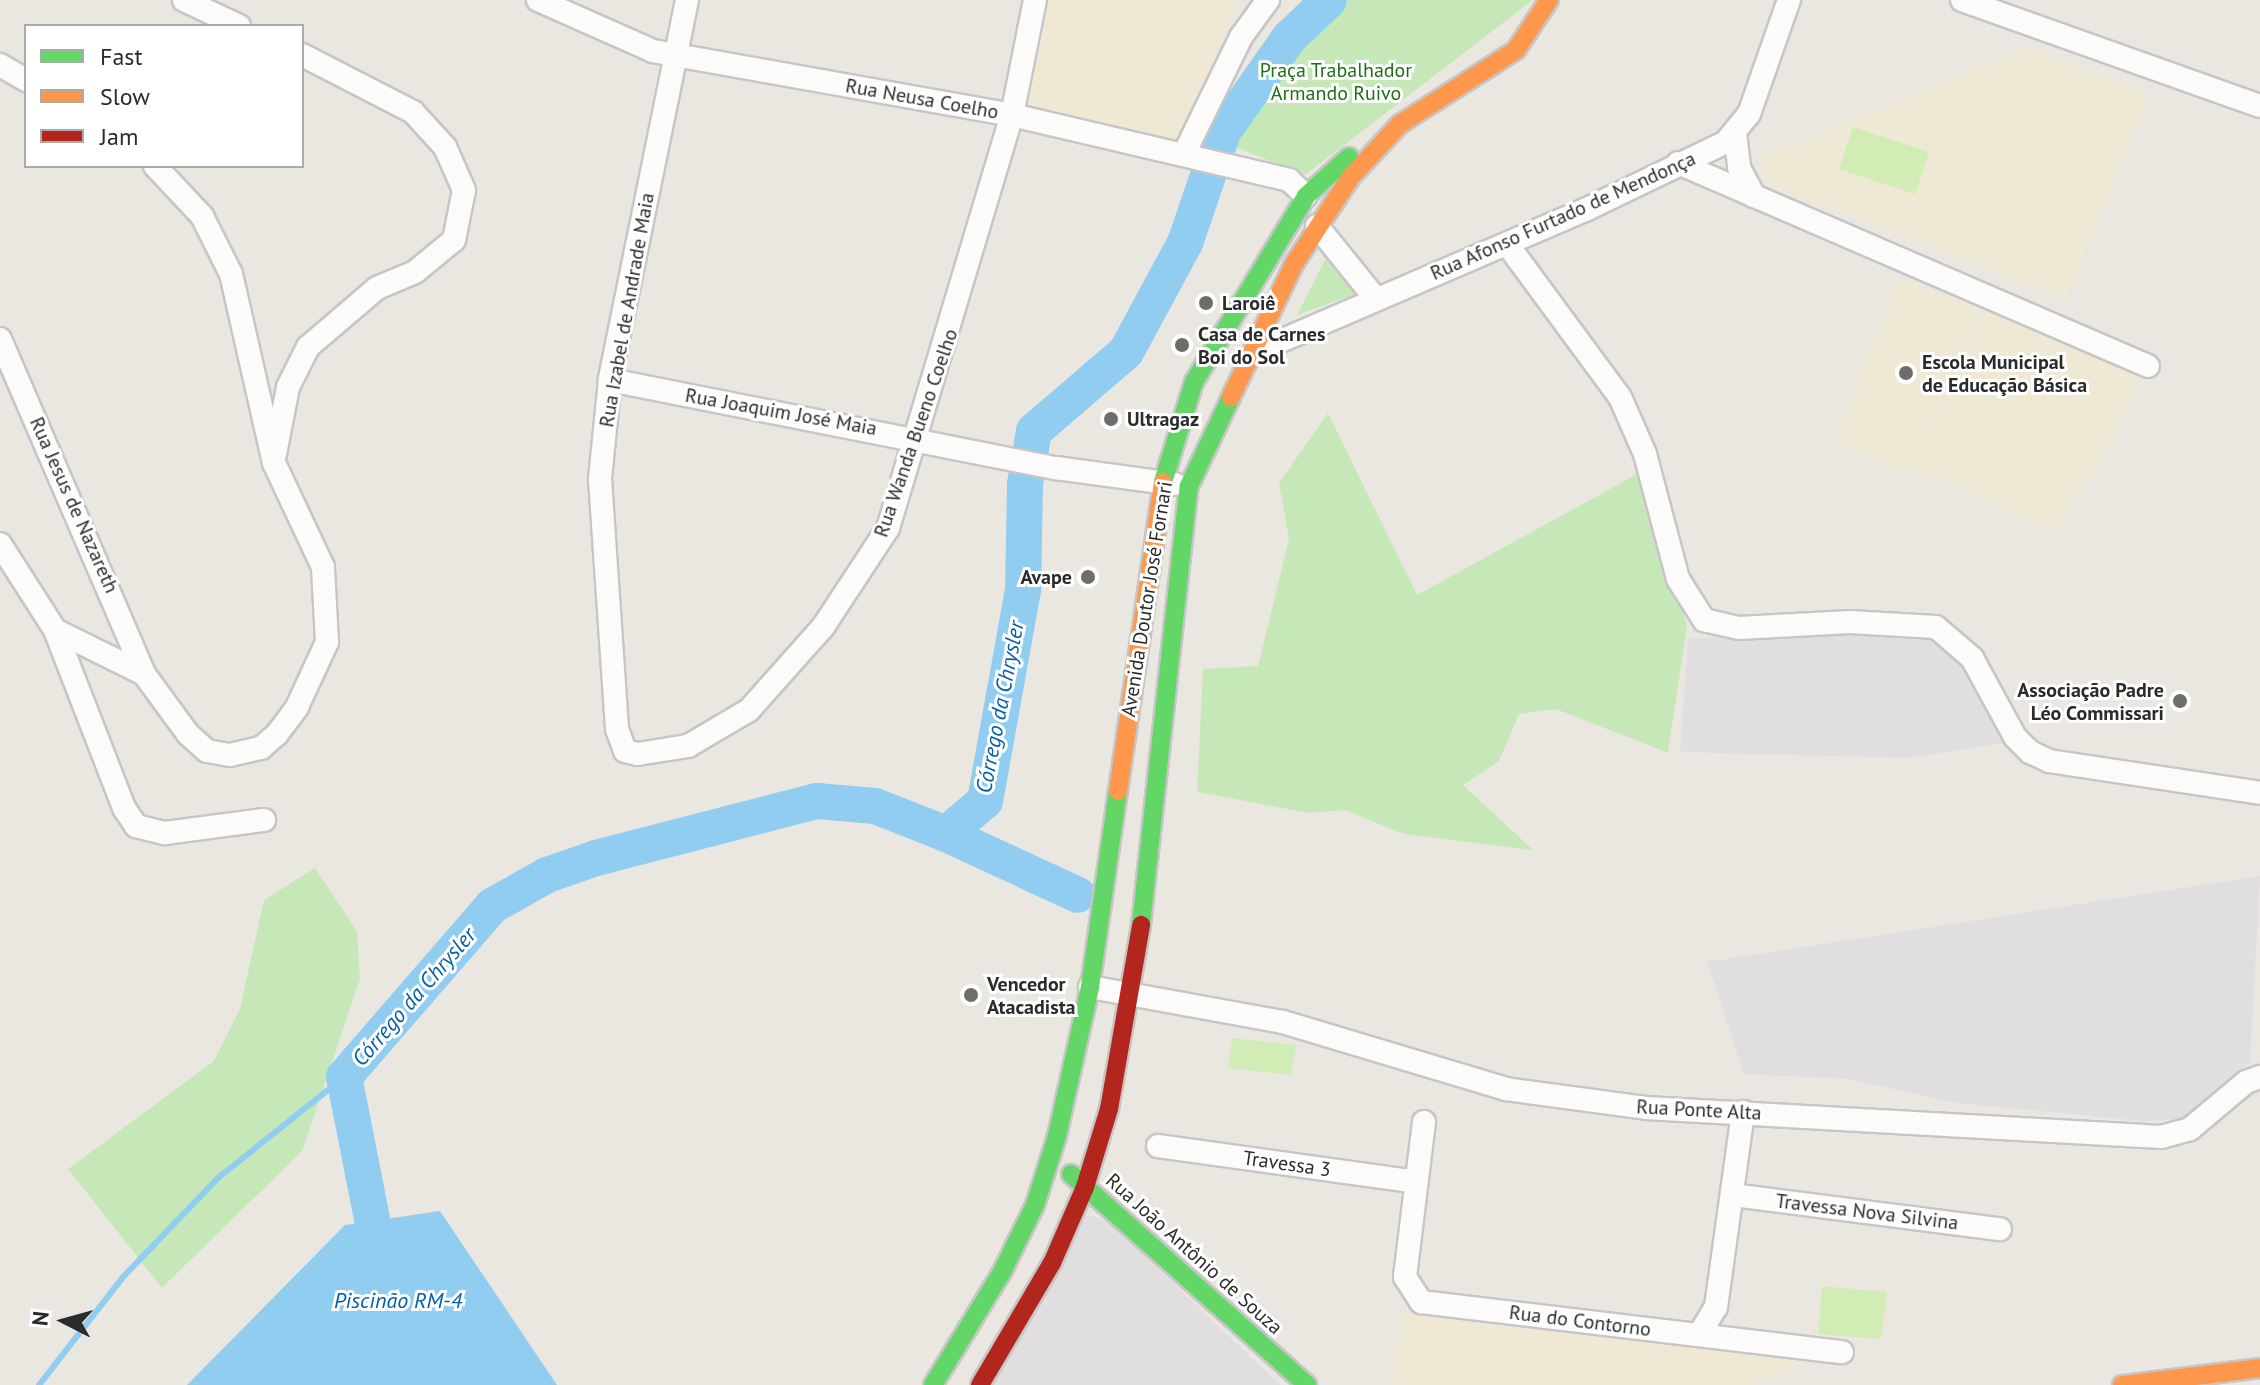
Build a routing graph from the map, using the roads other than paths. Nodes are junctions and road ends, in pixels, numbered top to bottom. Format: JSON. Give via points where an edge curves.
{"nodes":[{"id":1,"x":184,"y":0,"type":"edge"},
{"id":2,"x":538,"y":0,"type":"edge"},
{"id":3,"x":687,"y":0,"type":"edge"},
{"id":4,"x":1035,"y":0,"type":"edge"},
{"id":5,"x":1268,"y":0,"type":"edge"},
{"id":6,"x":1549,"y":0,"type":"edge"},
{"id":7,"x":1789,"y":0,"type":"edge"},
{"id":8,"x":1962,"y":0,"type":"edge"},
{"id":9,"x":235,"y":24,"type":"edge"},
{"id":10,"x":676,"y":55,"type":"junction"},
{"id":11,"x":304,"y":56,"type":"edge"},
{"id":12,"x":0,"y":65,"type":"edge"},
{"id":13,"x":24,"y":79,"type":"edge"},
{"id":14,"x":1439,"y":95,"type":"junction"},
{"id":15,"x":2260,"y":106,"type":"edge"},
{"id":16,"x":1012,"y":115,"type":"junction"},
{"id":17,"x":1735,"y":133,"type":"junction"},
{"id":18,"x":1192,"y":156,"type":"junction"},
{"id":19,"x":1678,"y":163,"type":"junction"},
{"id":20,"x":157,"y":168,"type":"edge"},
{"id":21,"x":1306,"y":196,"type":"junction"},
{"id":22,"x":1754,"y":196,"type":"junction"},
{"id":23,"x":1317,"y":226,"type":"junction"},
{"id":24,"x":1507,"y":244,"type":"junction"},
{"id":25,"x":1294,"y":264,"type":"junction"},
{"id":26,"x":1375,"y":298,"type":"junction"},
{"id":27,"x":0,"y":339,"type":"edge"},
{"id":28,"x":1255,"y":352,"type":"junction"},
{"id":29,"x":2148,"y":366,"type":"dead end"},
{"id":30,"x":610,"y":380,"type":"junction"},
{"id":31,"x":918,"y":437,"type":"junction"},
{"id":32,"x":274,"y":463,"type":"junction"},
{"id":33,"x":1163,"y":483,"type":"junction"},
{"id":34,"x":1189,"y":486,"type":"junction"},
{"id":35,"x":0,"y":544,"type":"edge"},
{"id":36,"x":55,"y":630,"type":"junction"},
{"id":37,"x":144,"y":674,"type":"junction"},
{"id":38,"x":638,"y":754,"type":"joint"},
{"id":39,"x":2260,"y":793,"type":"edge"},
{"id":40,"x":264,"y":820,"type":"dead end"},
{"id":41,"x":1090,"y":987,"type":"junction"},
{"id":42,"x":1131,"y":993,"type":"junction"},
{"id":43,"x":2260,"y":1077,"type":"edge"},
{"id":44,"x":1743,"y":1112,"type":"junction"},
{"id":45,"x":1424,"y":1122,"type":"dead end"},
{"id":46,"x":1158,"y":1146,"type":"dead end"},
{"id":47,"x":1052,"y":1156,"type":"junction"},
{"id":48,"x":1417,"y":1182,"type":"junction"},
{"id":49,"x":1085,"y":1187,"type":"junction"},
{"id":50,"x":1733,"y":1195,"type":"junction"},
{"id":51,"x":2000,"y":1229,"type":"dead end"},
{"id":52,"x":1699,"y":1335,"type":"junction"},
{"id":53,"x":1842,"y":1352,"type":"dead end"},
{"id":54,"x":947,"y":1365,"type":"junction"},
{"id":55,"x":2260,"y":1368,"type":"edge"},
{"id":56,"x":933,"y":1385,"type":"edge"},
{"id":57,"x":950,"y":1385,"type":"edge"},
{"id":58,"x":980,"y":1385,"type":"edge"},
{"id":59,"x":1307,"y":1385,"type":"edge"},
{"id":60,"x":2122,"y":1385,"type":"edge"}],
"edges":[{"from":1,"to":9,"type":"street"},
{"from":2,"to":10,"type":"street","name":"Rua Neusa Coelho","via":[[634,44]]},
{"from":3,"to":10,"type":"street","name":"Rua Izabel de Andrade Maia"},
{"from":4,"to":16,"type":"street","name":"Rua Wanda Bueno Coelho"},
{"from":5,"to":18,"type":"street","via":[[1234,50]]},
{"from":6,"to":14,"type":"main road","via":[[1516,50]]},
{"from":7,"to":17,"type":"street","name":"Rua Afonso Furtado de Mendonça","via":[[1749,114]]},
{"from":8,"to":15,"type":"street"},
{"from":10,"to":16,"type":"street","name":"Rua Neusa Coelho"},
{"from":10,"to":30,"type":"street","name":"Rua Izabel de Andrade Maia"},
{"from":11,"to":32,"type":"street","via":[[413,112],[445,147],[464,190],[454,240],[415,272],[377,288],[308,347],[288,387]]},
{"from":12,"to":13,"type":"street"},
{"from":14,"to":21,"type":"main road","name":"Avenida Doutor José Fornari","via":[[1395,114]]},
{"from":14,"to":23,"type":"main road","via":[[1400,124],[1350,178]]},
{"from":16,"to":18,"type":"street","name":"Rua Neusa Coelho"},
{"from":16,"to":31,"type":"street","name":"Rua Wanda Bueno Coelho"},
{"from":17,"to":19,"type":"street","name":"Rua Afonso Furtado de Mendonça","via":[[1718,148]]},
{"from":17,"to":22,"type":"street","via":[[1739,168]]},
{"from":18,"to":21,"type":"street","name":"Rua Neusa Coelho","via":[[1289,180]]},
{"from":19,"to":22,"type":"street"},
{"from":19,"to":24,"type":"street","name":"Rua Afonso Furtado de Mendonça"},
{"from":20,"to":32,"type":"street","name":"Rua Jesus de Nazareth","via":[[202,216],[231,274]]},
{"from":21,"to":25,"type":"main road"},
{"from":21,"to":33,"type":"main road","name":"Avenida Doutor José Fornari","via":[[1194,382]]},
{"from":22,"to":29,"type":"street"},
{"from":23,"to":25,"type":"main road"},
{"from":23,"to":26,"type":"street"},
{"from":24,"to":26,"type":"street","name":"Rua Afonso Furtado de Mendonça"},
{"from":24,"to":39,"type":"street","via":[[1620,397],[1645,454],[1678,579],[1704,620],[1739,628],[1850,622],[1936,627],[1972,658],[2015,737],[2030,752],[2049,761]]},
{"from":25,"to":28,"type":"main road","name":"Avenida Doutor José Fornari"},
{"from":26,"to":28,"type":"street","name":"Rua Afonso Furtado de Mendonça"},
{"from":27,"to":37,"type":"street","name":"Rua Jesus de Nazareth"},
{"from":28,"to":34,"type":"main road","name":"Avenida Doutor José Fornari","via":[[1230,392]]},
{"from":30,"to":31,"type":"street","name":"Rua Joaquim José Maia"},
{"from":30,"to":38,"type":"street","name":"Rua Izabel de Andrade Maia","via":[[600,479],[617,729],[625,751]]},
{"from":31,"to":33,"type":"street","name":"Rua Joaquim José Maia","via":[[1056,468]]},
{"from":31,"to":38,"type":"street","name":"Rua Wanda Bueno Coelho","via":[[888,528],[823,627],[786,669],[749,710],[718,731],[688,746]]},
{"from":32,"to":37,"type":"street","name":"Rua Jesus de Nazareth","via":[[312,535],[329,610],[327,642],[297,707],[261,748],[242,755],[207,751]]},
{"from":33,"to":34,"type":"street","name":"Rua Joaquim José Maia"},
{"from":33,"to":41,"type":"main road","name":"Avenida Doutor José Fornari"},
{"from":34,"to":42,"type":"main road","name":"Avenida Doutor José Fornari"},
{"from":35,"to":36,"type":"street"},
{"from":36,"to":37,"type":"street","name":"Rua Jesus de Nazareth"},
{"from":36,"to":40,"type":"street","via":[[124,808],[136,826],[165,833]]},
{"from":41,"to":42,"type":"street"},
{"from":41,"to":47,"type":"main road","name":"Avenida Doutor José Fornari"},
{"from":42,"to":44,"type":"street","name":"Rua Ponte Alta","via":[[1283,1022],[1506,1089],[1609,1104]]},
{"from":42,"to":49,"type":"main road","name":"Avenida Doutor José Fornari","via":[[1109,1109]]},
{"from":43,"to":44,"type":"street","name":"Rua Ponte Alta","via":[[2246,1082],[2190,1129],[2161,1137]]},
{"from":44,"to":50,"type":"street"},
{"from":45,"to":48,"type":"street","name":"Rua do Contorno"},
{"from":46,"to":48,"type":"street","name":"Travessa 3"},
{"from":47,"to":49,"type":"main road","name":"Rua João Antônio de Souza"},
{"from":47,"to":54,"type":"main road","name":"Avenida Doutor José Fornari","via":[[1002,1272]]},
{"from":48,"to":52,"type":"street","name":"Rua do Contorno","via":[[1405,1277],[1421,1302]]},
{"from":49,"to":58,"type":"main road","name":"Avenida Doutor José Fornari","via":[[1052,1263]]},
{"from":49,"to":59,"type":"main road","name":"Rua João Antônio de Souza"},
{"from":50,"to":51,"type":"street","name":"Travessa Nova Silvina"},
{"from":50,"to":52,"type":"street","via":[[1716,1307]]},
{"from":52,"to":53,"type":"street"},
{"from":54,"to":56,"type":"main road","name":"Avenida Doutor José Fornari"},
{"from":54,"to":57,"type":"main road"},
{"from":55,"to":60,"type":"main road"}]}
